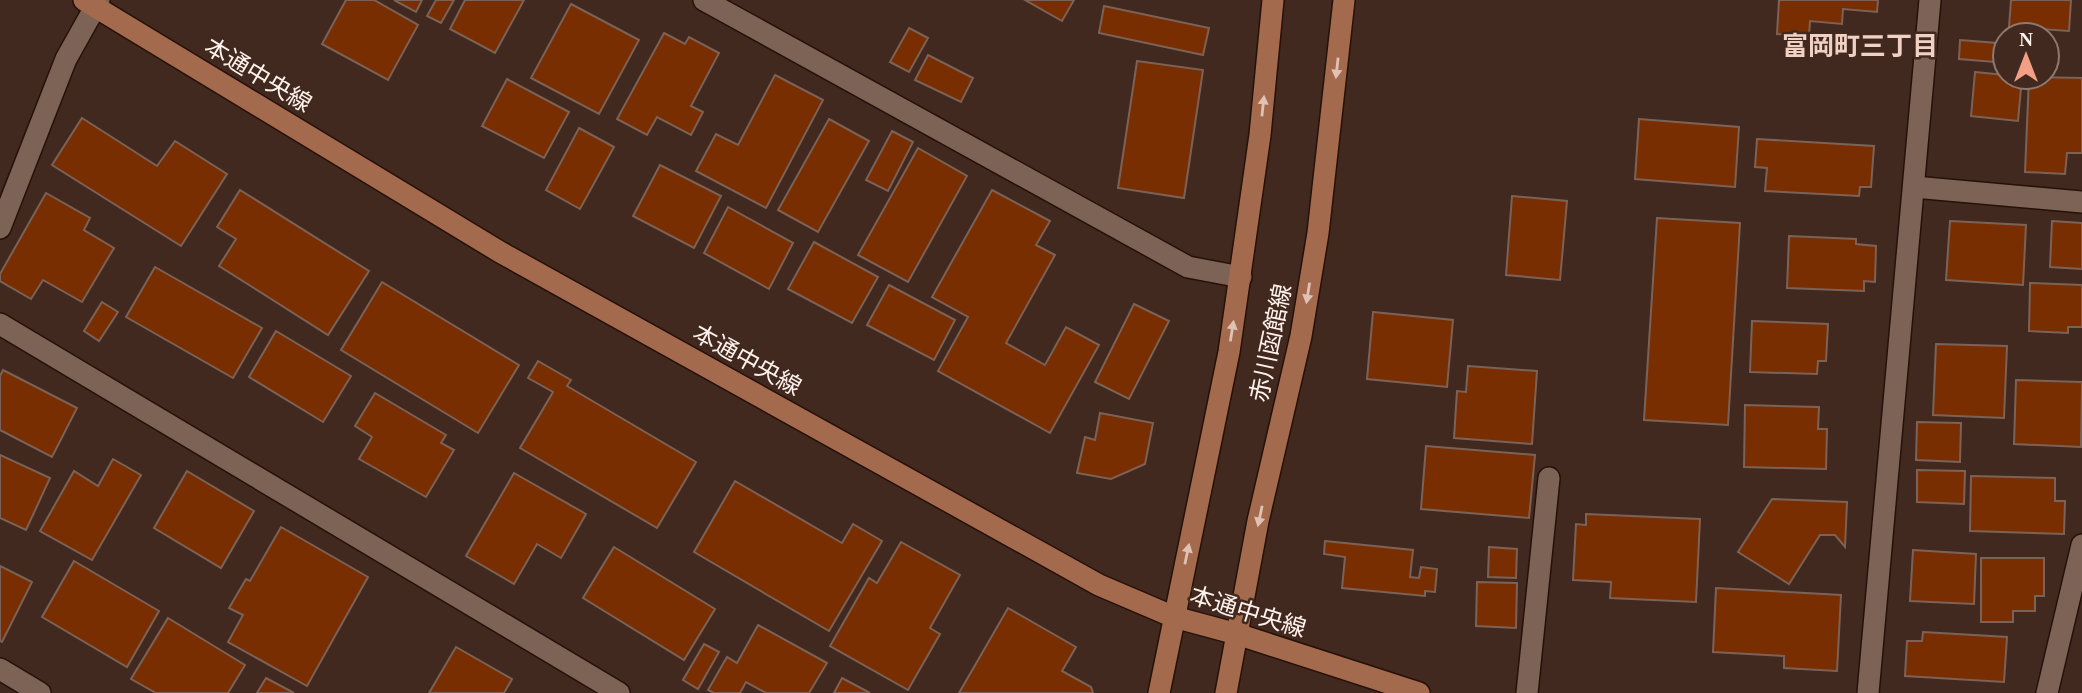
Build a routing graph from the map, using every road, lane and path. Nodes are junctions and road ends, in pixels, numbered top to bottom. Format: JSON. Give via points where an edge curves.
{"nodes":[{"id":1,"x":704,"y":0,"type":"edge"},
{"id":2,"x":1273,"y":0,"type":"edge"},
{"id":3,"x":1344,"y":0,"type":"edge"},
{"id":4,"x":1930,"y":0,"type":"edge"},
{"id":5,"x":92,"y":2,"type":"edge"},
{"id":6,"x":1914,"y":187,"type":"junction"},
{"id":7,"x":2082,"y":202,"type":"edge"},
{"id":8,"x":0,"y":228,"type":"edge"},
{"id":9,"x":1241,"y":277,"type":"junction"},
{"id":10,"x":0,"y":324,"type":"edge"},
{"id":11,"x":1549,"y":478,"type":"dead end"},
{"id":12,"x":2082,"y":545,"type":"edge"},
{"id":13,"x":1174,"y":617,"type":"junction"},
{"id":14,"x":1237,"y":634,"type":"junction"},
{"id":15,"x":0,"y":669,"type":"edge"},
{"id":16,"x":40,"y":693,"type":"edge"},
{"id":17,"x":619,"y":693,"type":"edge"},
{"id":18,"x":1159,"y":693,"type":"edge"},
{"id":19,"x":1226,"y":693,"type":"edge"},
{"id":20,"x":1419,"y":693,"type":"edge"},
{"id":21,"x":1527,"y":693,"type":"edge"},
{"id":22,"x":1868,"y":693,"type":"edge"},
{"id":23,"x":2047,"y":693,"type":"edge"}],
"edges":[{"from":1,"to":9,"type":"street","via":[[1188,267]]},
{"from":9,"to":2,"type":"street","name":"赤川函館線","one_way":true},
{"from":3,"to":14,"type":"street","name":"赤川函館線","one_way":true,"via":[[1318,233],[1303,323]]},
{"from":4,"to":6,"type":"street"},
{"from":5,"to":8,"type":"street"},
{"from":5,"to":13,"type":"street","name":"本通中央線","via":[[500,252],[1099,585]]},
{"from":6,"to":7,"type":"street"},
{"from":6,"to":22,"type":"street"},
{"from":13,"to":9,"type":"street","name":"赤川函館線","one_way":true},
{"from":10,"to":17,"type":"street"},
{"from":11,"to":21,"type":"street"},
{"from":12,"to":23,"type":"street"},
{"from":13,"to":14,"type":"street","name":"本通中央線"},
{"from":13,"to":18,"type":"street","name":"赤川函館線"},
{"from":14,"to":19,"type":"street","name":"赤川函館線"},
{"from":14,"to":20,"type":"street","name":"本通中央線"},
{"from":15,"to":16,"type":"street"}]}
